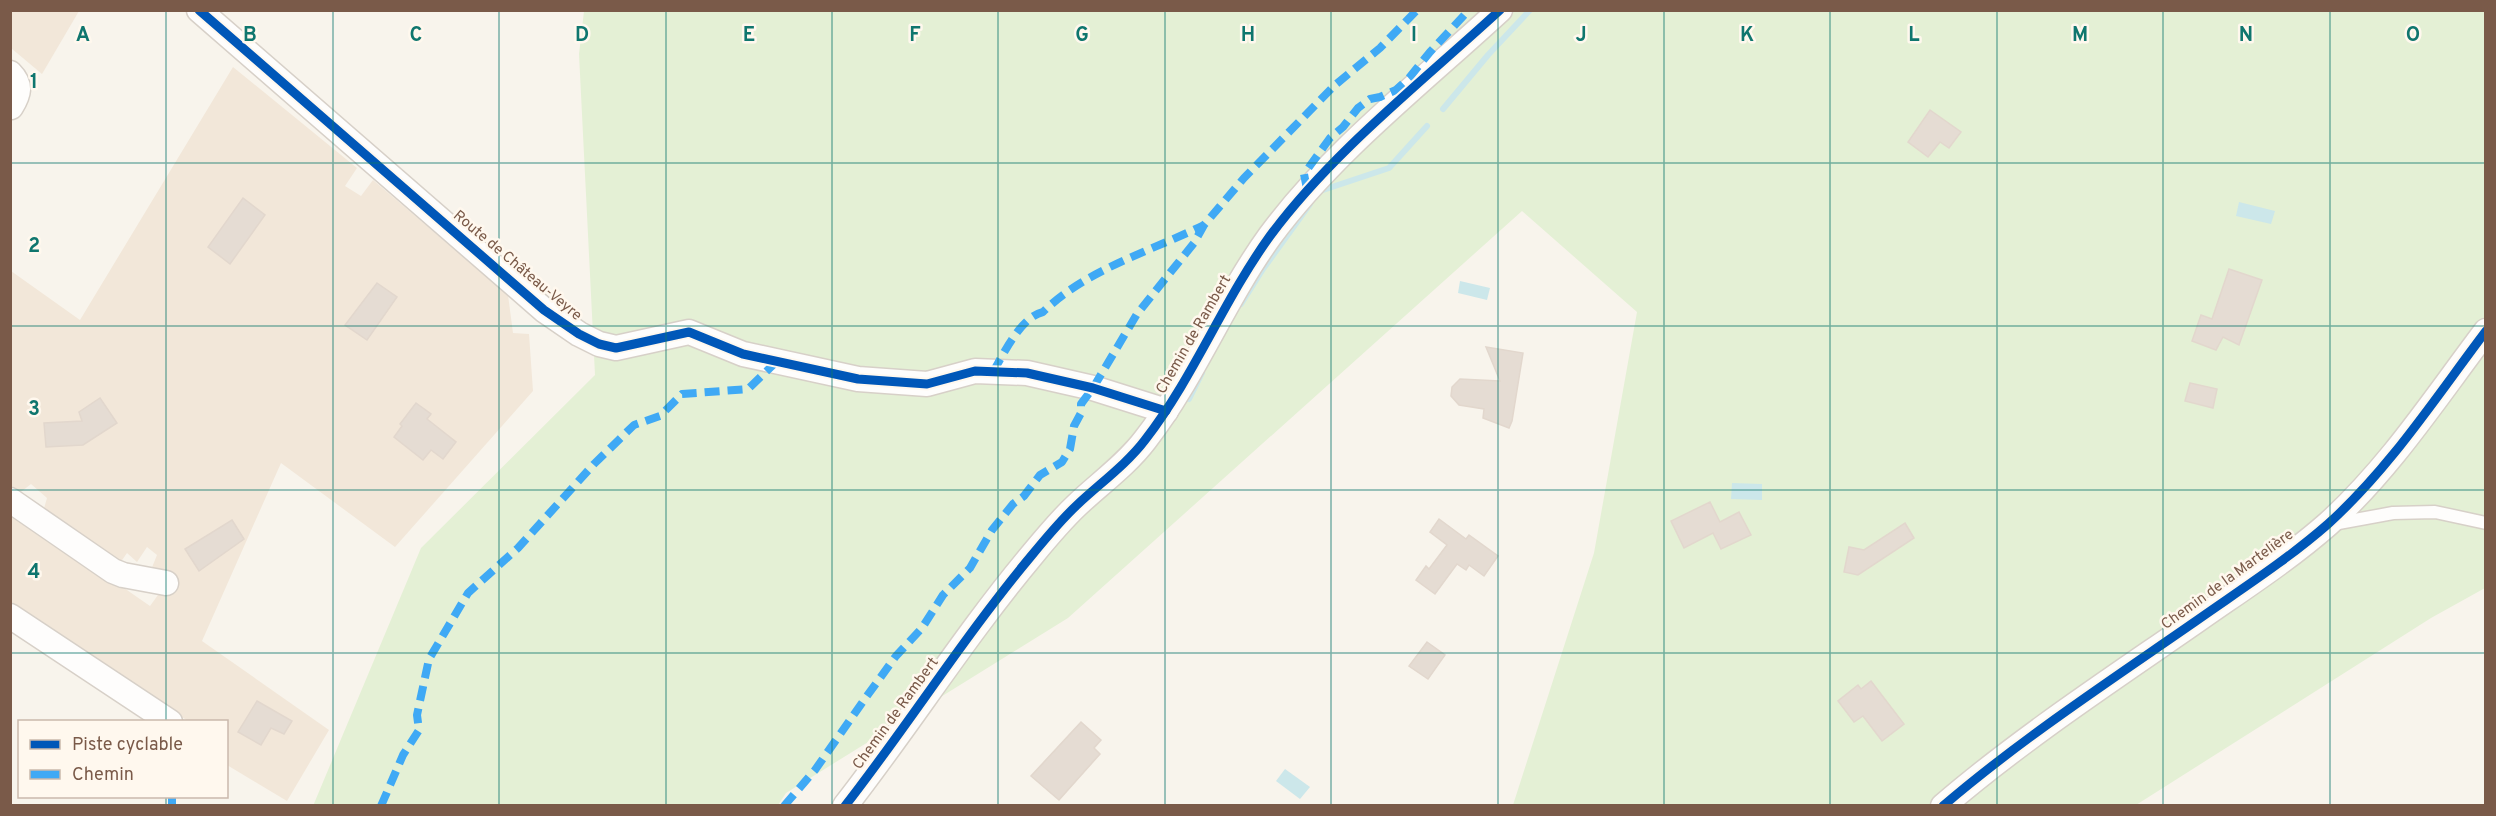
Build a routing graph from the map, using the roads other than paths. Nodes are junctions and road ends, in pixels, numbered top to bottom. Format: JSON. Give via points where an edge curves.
{"nodes":[{"id":1,"x":199,"y":10,"type":"edge"},
{"id":2,"x":1500,"y":10,"type":"edge"},
{"id":3,"x":10,"y":73,"type":"edge"},
{"id":4,"x":11,"y":107,"type":"edge"},
{"id":5,"x":2486,"y":331,"type":"edge"},
{"id":6,"x":1166,"y":411,"type":"junction"},
{"id":7,"x":10,"y":500,"type":"edge"},
{"id":8,"x":2486,"y":523,"type":"edge"},
{"id":9,"x":2326,"y":525,"type":"junction"},
{"id":10,"x":166,"y":583,"type":"dead end"},
{"id":11,"x":10,"y":616,"type":"edge"},
{"id":12,"x":167,"y":720,"type":"edge"},
{"id":13,"x":845,"y":806,"type":"edge"},
{"id":14,"x":1942,"y":806,"type":"edge"}],
"edges":[{"from":1,"to":6,"type":"street","name":"Route de Château-Veyre","via":[[544,310],[599,344],[616,348],[689,332],[743,354],[858,379],[927,384],[975,371],[1027,373]]},
{"from":2,"to":6,"type":"street","name":"Chemin de Rambert","via":[[1307,189],[1236,288]]},
{"from":3,"to":4,"type":"street","via":[[19,89]]},
{"from":5,"to":9,"type":"street","name":"Chemin de la Martelière","via":[[2367,486]]},
{"from":6,"to":13,"type":"street","name":"Chemin de Rambert","via":[[1144,442],[1074,507],[1032,554]]},
{"from":7,"to":10,"type":"street","via":[[113,571]]},
{"from":8,"to":9,"type":"lane","via":[[2434,512],[2393,513]]},
{"from":9,"to":14,"type":"street","name":"Chemin de la Martelière"},
{"from":11,"to":12,"type":"street"}]}
